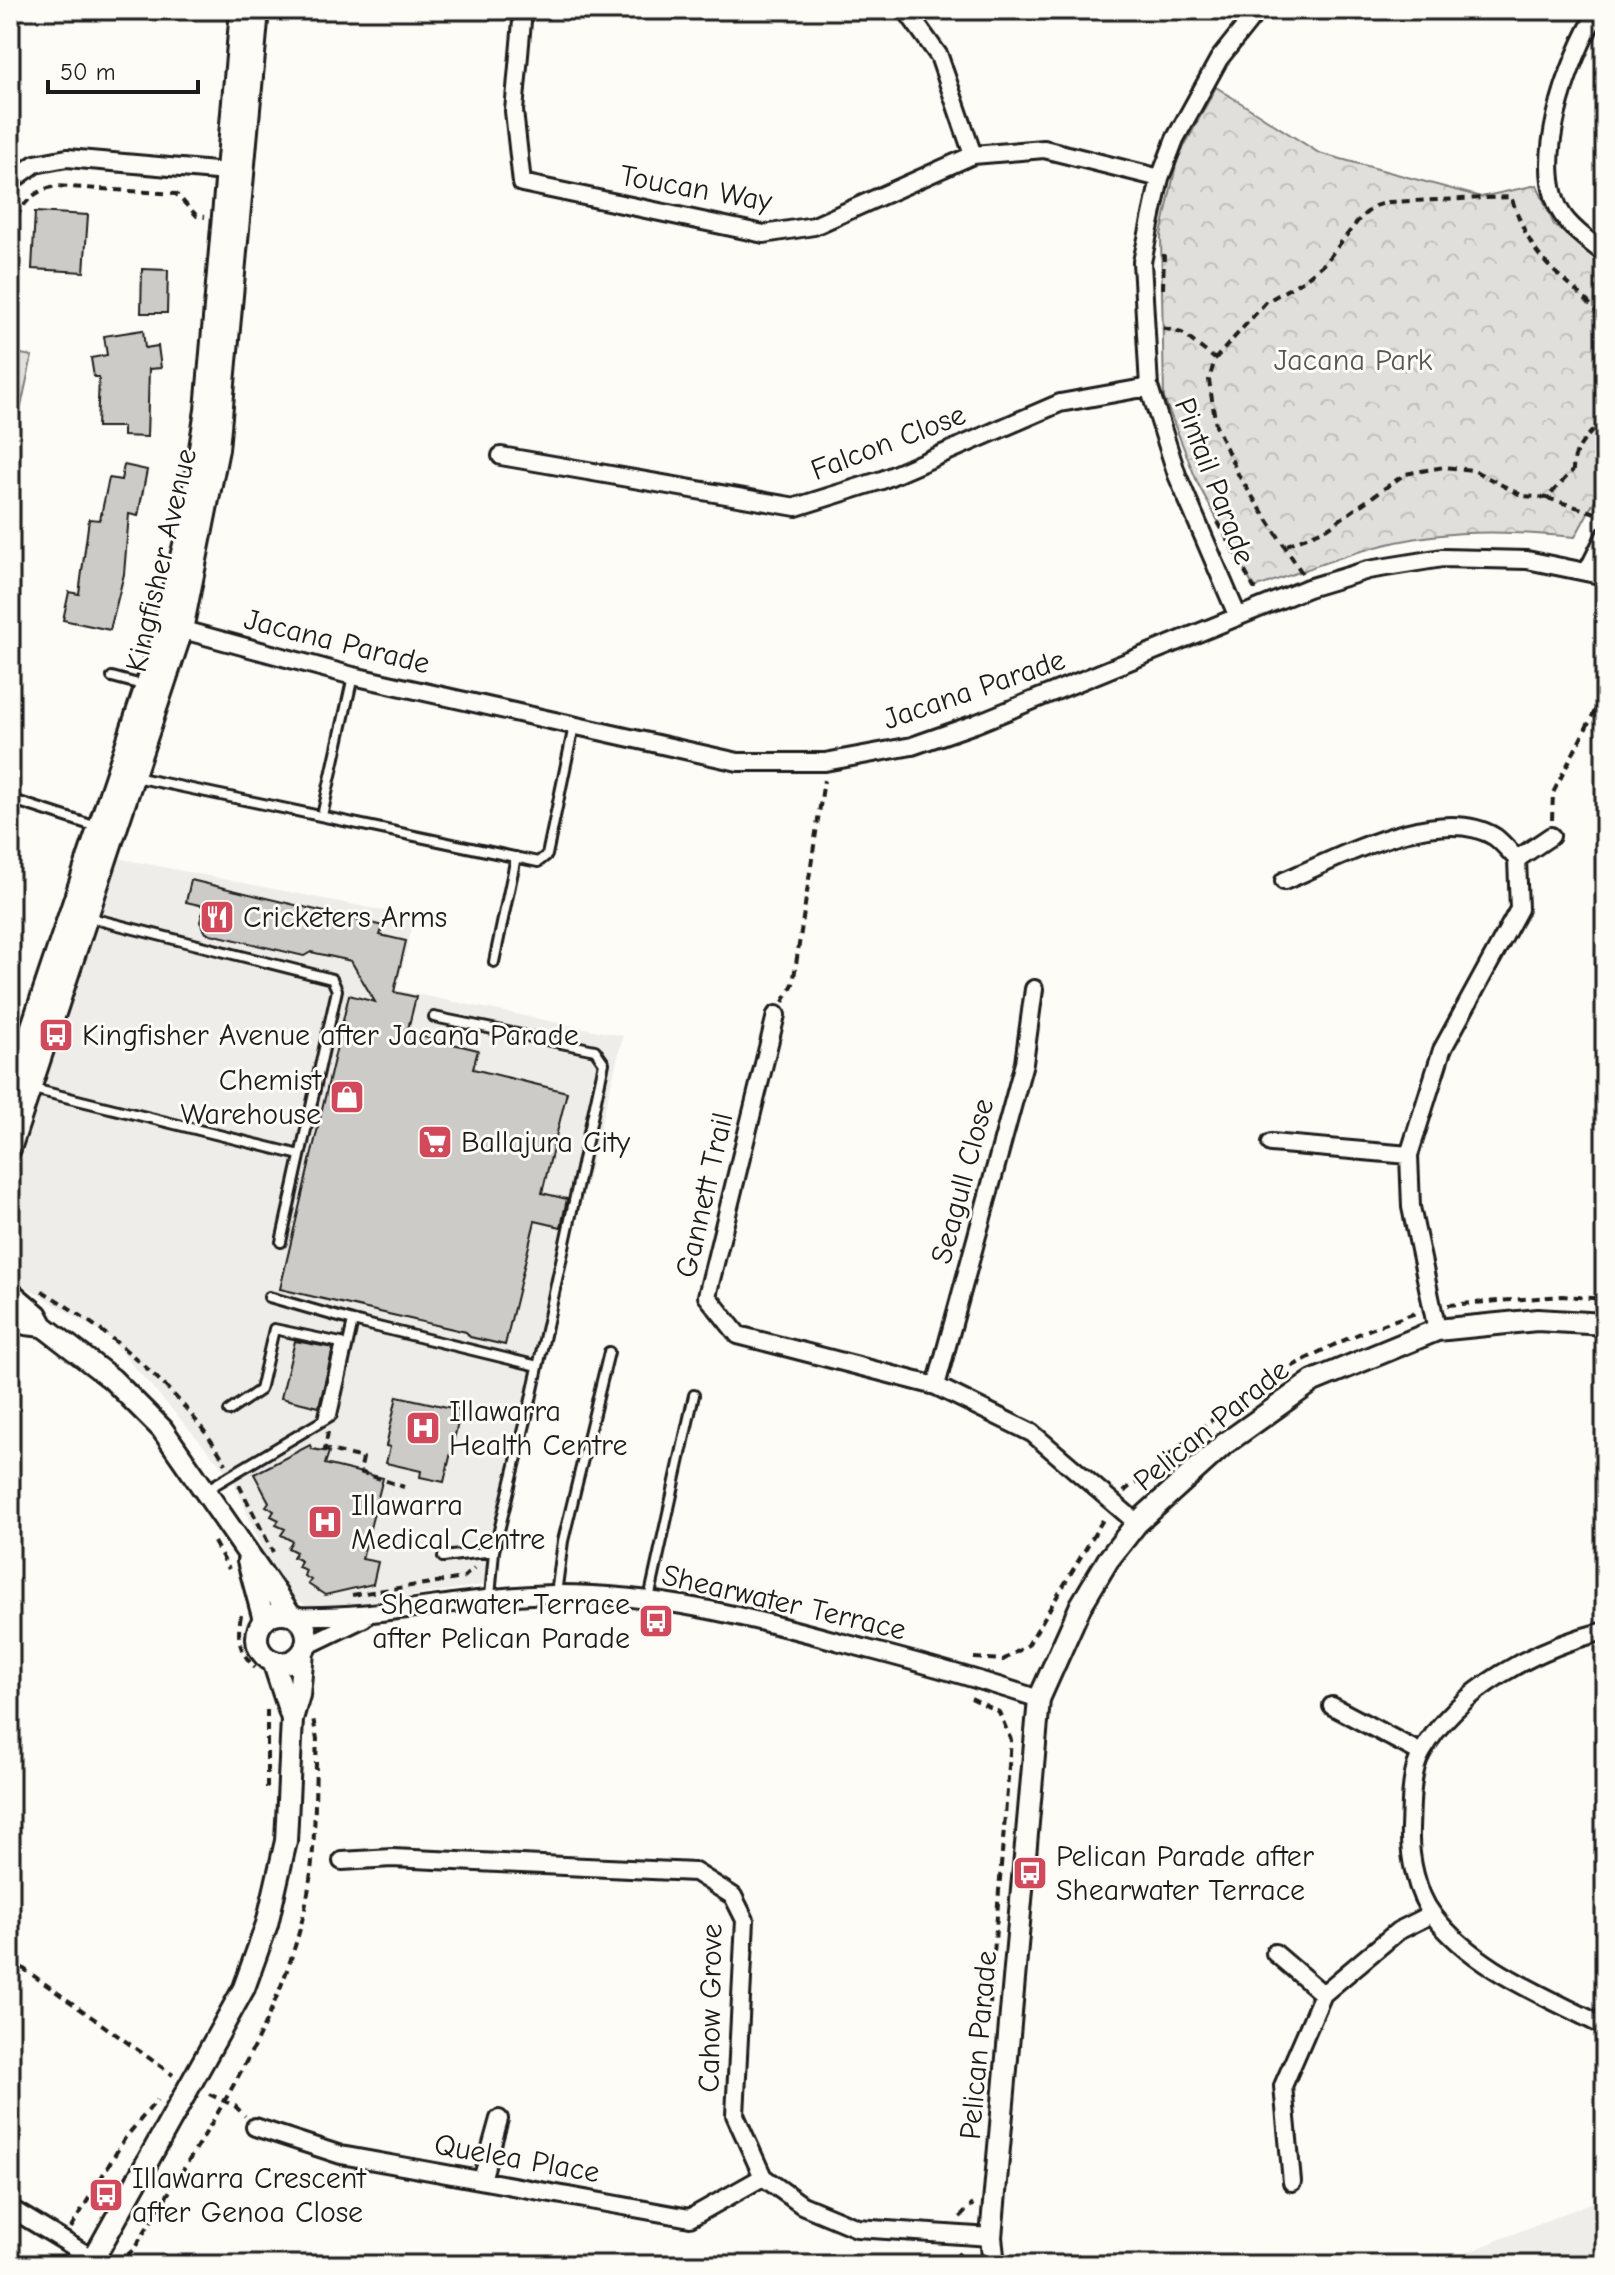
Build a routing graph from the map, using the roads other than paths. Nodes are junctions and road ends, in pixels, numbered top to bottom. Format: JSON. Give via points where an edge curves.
{"nodes":[{"id":1,"x":241,"y":10,"type":"edge"},
{"id":2,"x":258,"y":10,"type":"edge"},
{"id":3,"x":523,"y":10,"type":"edge"},
{"id":4,"x":906,"y":10,"type":"edge"},
{"id":5,"x":1258,"y":10,"type":"edge"},
{"id":6,"x":1599,"y":10,"type":"edge"},
{"id":7,"x":973,"y":155,"type":"junction"},
{"id":8,"x":236,"y":173,"type":"junction"},
{"id":9,"x":1160,"y":178,"type":"junction"},
{"id":10,"x":10,"y":182,"type":"edge"},
{"id":11,"x":1605,"y":254,"type":"edge"},
{"id":12,"x":1149,"y":387,"type":"junction"},
{"id":13,"x":501,"y":456,"type":"dead end"},
{"id":14,"x":1605,"y":536,"type":"edge"},
{"id":15,"x":1588,"y":570,"type":"junction"},
{"id":16,"x":1605,"y":576,"type":"edge"},
{"id":17,"x":1238,"y":617,"type":"junction"},
{"id":18,"x":173,"y":627,"type":"junction"},
{"id":19,"x":353,"y":676,"type":"junction"},
{"id":20,"x":112,"y":677,"type":"dead end"},
{"id":21,"x":154,"y":688,"type":"junction"},
{"id":22,"x":574,"y":725,"type":"junction"},
{"id":23,"x":126,"y":775,"type":"junction"},
{"id":24,"x":10,"y":799,"type":"edge"},
{"id":25,"x":322,"y":816,"type":"junction"},
{"id":26,"x":108,"y":830,"type":"junction"},
{"id":27,"x":1551,"y":836,"type":"road end"},
{"id":28,"x":516,"y":857,"type":"junction"},
{"id":29,"x":1517,"y":859,"type":"junction"},
{"id":30,"x":1284,"y":881,"type":"dead end"},
{"id":31,"x":80,"y":914,"type":"junction"},
{"id":32,"x":494,"y":962,"type":"dead end"},
{"id":33,"x":1034,"y":989,"type":"dead end"},
{"id":34,"x":776,"y":1015,"type":"road end"},
{"id":35,"x":434,"y":1017,"type":"dead end"},
{"id":36,"x":18,"y":1088,"type":"edge"},
{"id":37,"x":1271,"y":1143,"type":"dead end"},
{"id":38,"x":10,"y":1149,"type":"edge"},
{"id":39,"x":300,"y":1155,"type":"junction"},
{"id":40,"x":1409,"y":1155,"type":"junction"},
{"id":41,"x":281,"y":1242,"type":"dead end"},
{"id":42,"x":10,"y":1292,"type":"edge"},
{"id":43,"x":269,"y":1297,"type":"dead end"},
{"id":44,"x":10,"y":1314,"type":"edge"},
{"id":45,"x":353,"y":1321,"type":"junction"},
{"id":46,"x":1605,"y":1324,"type":"edge"},
{"id":47,"x":43,"y":1326,"type":"junction"},
{"id":48,"x":1437,"y":1330,"type":"junction"},
{"id":49,"x":609,"y":1352,"type":"dead end"},
{"id":50,"x":538,"y":1366,"type":"junction"},
{"id":51,"x":936,"y":1386,"type":"junction"},
{"id":52,"x":694,"y":1395,"type":"dead end"},
{"id":53,"x":229,"y":1411,"type":"dead end"},
{"id":54,"x":328,"y":1418,"type":"junction"},
{"id":55,"x":206,"y":1490,"type":"junction"},
{"id":56,"x":1137,"y":1523,"type":"junction"},
{"id":57,"x":494,"y":1551,"type":"junction"},
{"id":58,"x":246,"y":1553,"type":"junction"},
{"id":59,"x":443,"y":1557,"type":"dead end"},
{"id":60,"x":556,"y":1594,"type":"junction"},
{"id":61,"x":490,"y":1597,"type":"junction"},
{"id":62,"x":649,"y":1599,"type":"junction"},
{"id":63,"x":292,"y":1615,"type":"junction"},
{"id":64,"x":369,"y":1616,"type":"junction"},
{"id":65,"x":264,"y":1620,"type":"junction"},
{"id":66,"x":1605,"y":1631,"type":"edge"},
{"id":67,"x":304,"y":1649,"type":"junction"},
{"id":68,"x":266,"y":1668,"type":"junction"},
{"id":69,"x":1039,"y":1699,"type":"junction"},
{"id":70,"x":1332,"y":1706,"type":"dead end"},
{"id":71,"x":292,"y":1719,"type":"junction"},
{"id":72,"x":1421,"y":1753,"type":"junction"},
{"id":73,"x":342,"y":1861,"type":"dead end"},
{"id":74,"x":1432,"y":1914,"type":"junction"},
{"id":75,"x":1275,"y":1953,"type":"dead end"},
{"id":76,"x":1323,"y":1994,"type":"junction"},
{"id":77,"x":1605,"y":2027,"type":"edge"},
{"id":78,"x":499,"y":2119,"type":"dead end"},
{"id":79,"x":255,"y":2127,"type":"road end"},
{"id":80,"x":763,"y":2177,"type":"junction"},
{"id":81,"x":482,"y":2180,"type":"junction"},
{"id":82,"x":1292,"y":2182,"type":"dead end"},
{"id":83,"x":10,"y":2208,"type":"edge"},
{"id":84,"x":991,"y":2237,"type":"junction"},
{"id":85,"x":92,"y":2262,"type":"edge"},
{"id":86,"x":994,"y":2265,"type":"edge"}],
"edges":[{"from":1,"to":8,"type":"street","name":"Kingfisher Avenue"},
{"from":2,"to":8,"type":"street","name":"Kingfisher Avenue"},
{"from":3,"to":7,"type":"street","name":"Toucan Way","via":[[514,111],[522,183],[764,234],[814,226]]},
{"from":4,"to":7,"type":"street","via":[[939,56]]},
{"from":5,"to":9,"type":"street","name":"Pintail Parade","via":[[1219,59]]},
{"from":6,"to":11,"type":"street","via":[[1564,80],[1549,180],[1566,220]]},
{"from":7,"to":9,"type":"street","name":"Toucan Way","via":[[1044,149]]},
{"from":8,"to":10,"type":"street","via":[[67,158],[35,164]]},
{"from":8,"to":18,"type":"street","name":"Kingfisher Avenue","via":[[223,219],[206,410]]},
{"from":8,"to":18,"type":"street","name":"Kingfisher Avenue","via":[[218,449]]},
{"from":9,"to":12,"type":"street","name":"Pintail Parade","via":[[1142,262]]},
{"from":12,"to":13,"type":"street","name":"Falcon Close","via":[[1060,403],[882,480],[796,507]]},
{"from":12,"to":17,"type":"street","name":"Pintail Parade","via":[[1177,475]]},
{"from":14,"to":15,"type":"street"},
{"from":15,"to":16,"type":"street","name":"Jacana Parade"},
{"from":15,"to":17,"type":"street","name":"Jacana Parade","via":[[1527,560],[1442,558],[1368,570]]},
{"from":17,"to":22,"type":"street","name":"Jacana Parade","via":[[975,724],[912,746],[825,762],[738,762]]},
{"from":18,"to":19,"type":"street","name":"Jacana Parade"},
{"from":18,"to":21,"type":"street","name":"Kingfisher Avenue"},
{"from":19,"to":22,"type":"street","name":"Jacana Parade"},
{"from":19,"to":25,"type":"lane"},
{"from":20,"to":21,"type":"lane"},
{"from":21,"to":23,"type":"street","name":"Kingfisher Avenue"},
{"from":22,"to":28,"type":"lane","via":[[547,855],[538,862]]},
{"from":23,"to":25,"type":"lane"},
{"from":23,"to":26,"type":"street","name":"Kingfisher Avenue"},
{"from":24,"to":26,"type":"lane"},
{"from":25,"to":28,"type":"lane"},
{"from":26,"to":31,"type":"street","name":"Kingfisher Avenue"},
{"from":27,"to":29,"type":"street"},
{"from":28,"to":32,"type":"lane"},
{"from":29,"to":30,"type":"street","via":[[1494,836],[1447,825],[1392,835]]},
{"from":29,"to":40,"type":"street","via":[[1519,909],[1442,1050]]},
{"from":31,"to":36,"type":"street","name":"Kingfisher Avenue"},
{"from":31,"to":39,"type":"lane","via":[[332,979],[337,990]]},
{"from":33,"to":51,"type":"street","name":"Seagull Close","via":[[1024,1063]]},
{"from":34,"to":51,"type":"street","name":"Gannett Trail","via":[[707,1296],[738,1335]]},
{"from":35,"to":50,"type":"lane","via":[[595,1050],[604,1063]]},
{"from":36,"to":38,"type":"street","name":"Kingfisher Avenue"},
{"from":36,"to":39,"type":"lane"},
{"from":37,"to":40,"type":"street"},
{"from":39,"to":41,"type":"lane"},
{"from":40,"to":48,"type":"street","via":[[1411,1207]]},
{"from":42,"to":47,"type":"street"},
{"from":43,"to":45,"type":"lane"},
{"from":44,"to":47,"type":"street"},
{"from":45,"to":50,"type":"lane"},
{"from":45,"to":54,"type":"lane"},
{"from":46,"to":48,"type":"street","name":"Pelican Parade","via":[[1537,1320]]},
{"from":47,"to":55,"type":"street","via":[[142,1406]]},
{"from":48,"to":56,"type":"street","name":"Pelican Parade","via":[[1313,1381],[1223,1445]]},
{"from":49,"to":60,"type":"lane","via":[[563,1541]]},
{"from":50,"to":57,"type":"lane"},
{"from":51,"to":56,"type":"street","name":"Gannett Trail","via":[[1032,1433]]},
{"from":52,"to":62,"type":"lane"},
{"from":53,"to":54,"type":"lane","via":[[260,1390],[274,1329],[341,1343]]},
{"from":54,"to":55,"type":"lane"},
{"from":55,"to":58,"type":"street"},
{"from":56,"to":69,"type":"street","name":"Pelican Parade","via":[[1081,1605]]},
{"from":57,"to":59,"type":"lane"},
{"from":57,"to":61,"type":"lane"},
{"from":58,"to":63,"type":"street"},
{"from":58,"to":65,"type":"street"},
{"from":60,"to":61,"type":"street","name":"Shearwater Terrace"},
{"from":60,"to":62,"type":"street","name":"Shearwater Terrace"},
{"from":61,"to":64,"type":"street","name":"Shearwater Terrace"},
{"from":62,"to":69,"type":"street","name":"Shearwater Terrace","via":[[719,1609]]},
{"from":63,"to":64,"type":"street","name":"Shearwater Terrace"},
{"from":63,"to":65,"type":"street","via":[[276,1613]]},
{"from":63,"to":67,"type":"street","via":[[307,1634]]},
{"from":64,"to":67,"type":"street","name":"Shearwater Terrace"},
{"from":65,"to":68,"type":"street","via":[[257,1632]]},
{"from":66,"to":72,"type":"street","via":[[1528,1659],[1466,1699]]},
{"from":67,"to":68,"type":"street"},
{"from":67,"to":71,"type":"street"},
{"from":68,"to":71,"type":"street"},
{"from":69,"to":84,"type":"street","name":"Pelican Parade"},
{"from":70,"to":72,"type":"street"},
{"from":71,"to":85,"type":"street","via":[[286,1841],[267,1924],[244,1988]]},
{"from":72,"to":74,"type":"street","via":[[1411,1799],[1409,1855]]},
{"from":73,"to":80,"type":"street","name":"Cahow Grove","via":[[392,1858],[695,1872],[733,1896],[745,1920],[735,2115]]},
{"from":74,"to":76,"type":"street","via":[[1398,1931]]},
{"from":74,"to":77,"type":"street","via":[[1491,1968]]},
{"from":75,"to":76,"type":"street"},
{"from":76,"to":82,"type":"street","via":[[1283,2086]]},
{"from":78,"to":81,"type":"street"},
{"from":79,"to":81,"type":"street","name":"Quelea Place","via":[[341,2155]]},
{"from":80,"to":81,"type":"street","name":"Quelea Place","via":[[690,2218]]},
{"from":80,"to":84,"type":"street","via":[[802,2205],[857,2228]]},
{"from":83,"to":85,"type":"street"},
{"from":84,"to":86,"type":"street","name":"Pelican Parade"}]}
